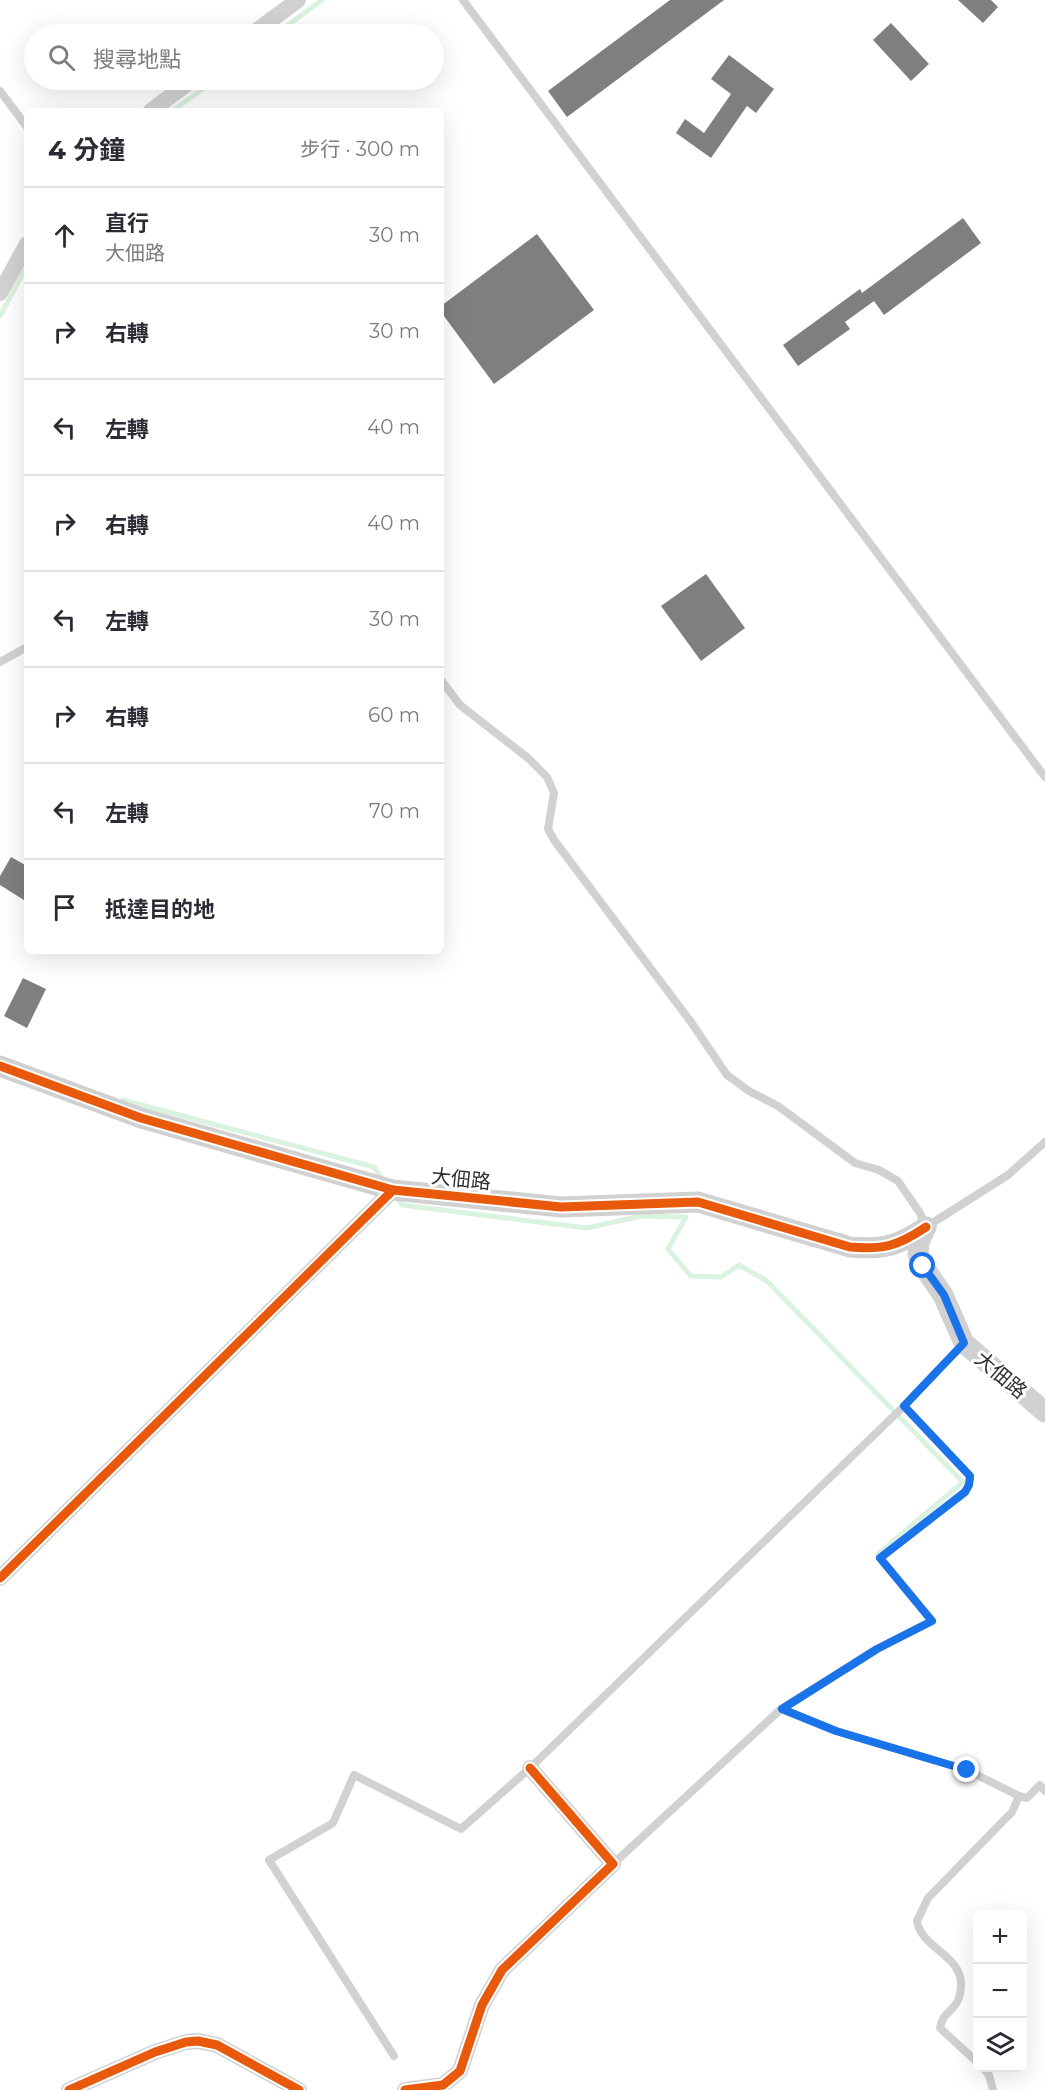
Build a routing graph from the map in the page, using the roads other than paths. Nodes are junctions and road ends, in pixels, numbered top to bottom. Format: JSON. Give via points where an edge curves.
{"nodes":[{"id":1,"x":298,"y":0,"type":"edge"},
{"id":2,"x":463,"y":0,"type":"edge"},
{"id":3,"x":266,"y":24,"type":"edge"},
{"id":4,"x":179,"y":90,"type":"edge"},
{"id":5,"x":0,"y":91,"type":"edge"},
{"id":6,"x":155,"y":108,"type":"edge"},
{"id":7,"x":24,"y":123,"type":"edge"},
{"id":8,"x":24,"y":249,"type":"edge"},
{"id":9,"x":0,"y":293,"type":"edge"},
{"id":10,"x":24,"y":649,"type":"edge"},
{"id":11,"x":0,"y":662,"type":"edge"},
{"id":12,"x":444,"y":684,"type":"edge"},
{"id":13,"x":1045,"y":777,"type":"edge"},
{"id":14,"x":0,"y":1066,"type":"edge"},
{"id":15,"x":1045,"y":1142,"type":"edge"},
{"id":16,"x":393,"y":1190,"type":"junction"},
{"id":17,"x":926,"y":1227,"type":"junction"},
{"id":18,"x":964,"y":1343,"type":"junction"},
{"id":19,"x":904,"y":1406,"type":"junction"},
{"id":20,"x":1045,"y":1412,"type":"edge"},
{"id":21,"x":0,"y":1578,"type":"edge"},
{"id":22,"x":782,"y":1709,"type":"junction"},
{"id":23,"x":530,"y":1768,"type":"junction"},
{"id":24,"x":1045,"y":1791,"type":"edge"},
{"id":25,"x":1019,"y":1796,"type":"junction"},
{"id":26,"x":613,"y":1864,"type":"junction"},
{"id":27,"x":393,"y":2056,"type":"dead end"},
{"id":28,"x":973,"y":2058,"type":"edge"},
{"id":29,"x":987,"y":2072,"type":"edge"},
{"id":30,"x":69,"y":2090,"type":"edge"},
{"id":31,"x":299,"y":2090,"type":"edge"},
{"id":32,"x":405,"y":2090,"type":"edge"},
{"id":33,"x":993,"y":2090,"type":"edge"}],
"edges":[{"from":1,"to":3,"type":"street"},
{"from":2,"to":13,"type":"lane"},
{"from":4,"to":6,"type":"street"},
{"from":5,"to":7,"type":"lane"},
{"from":8,"to":9,"type":"street"},
{"from":10,"to":11,"type":"lane"},
{"from":12,"to":17,"type":"lane","via":[[460,705],[547,777],[554,793],[548,829],[554,840],[727,1075],[778,1106],[855,1162],[898,1181]]},
{"from":14,"to":16,"type":"street","name":"大佃路","via":[[141,1118]]},
{"from":15,"to":17,"type":"lane","via":[[1008,1175]]},
{"from":16,"to":17,"type":"street","name":"大佃路","via":[[561,1207],[698,1202],[850,1247],[876,1250],[908,1239]]},
{"from":16,"to":21,"type":"street"},
{"from":17,"to":18,"type":"street","name":"大佃路","via":[[918,1254],[944,1295]]},
{"from":18,"to":19,"type":"lane"},
{"from":18,"to":20,"type":"street","name":"大佃路"},
{"from":19,"to":22,"type":"lane","via":[[970,1476],[965,1492],[880,1558],[932,1621],[877,1649]]},
{"from":19,"to":23,"type":"lane"},
{"from":22,"to":25,"type":"lane","via":[[836,1731],[967,1770]]},
{"from":22,"to":26,"type":"lane"},
{"from":23,"to":26,"type":"street"},
{"from":23,"to":27,"type":"lane","via":[[461,1829],[354,1775],[333,1822],[268,1860]]},
{"from":24,"to":25,"type":"lane","via":[[1040,1785],[1027,1798]]},
{"from":25,"to":28,"type":"lane","via":[[1012,1812],[928,1898],[916,1921],[922,1934],[956,1967],[961,1981],[960,1999],[941,2020],[940,2028]]},
{"from":26,"to":32,"type":"street","via":[[502,1970],[482,2005],[460,2071],[443,2085]]},
{"from":29,"to":33,"type":"lane"},
{"from":30,"to":31,"type":"street","via":[[155,2052],[198,2041],[217,2045]]}]}
